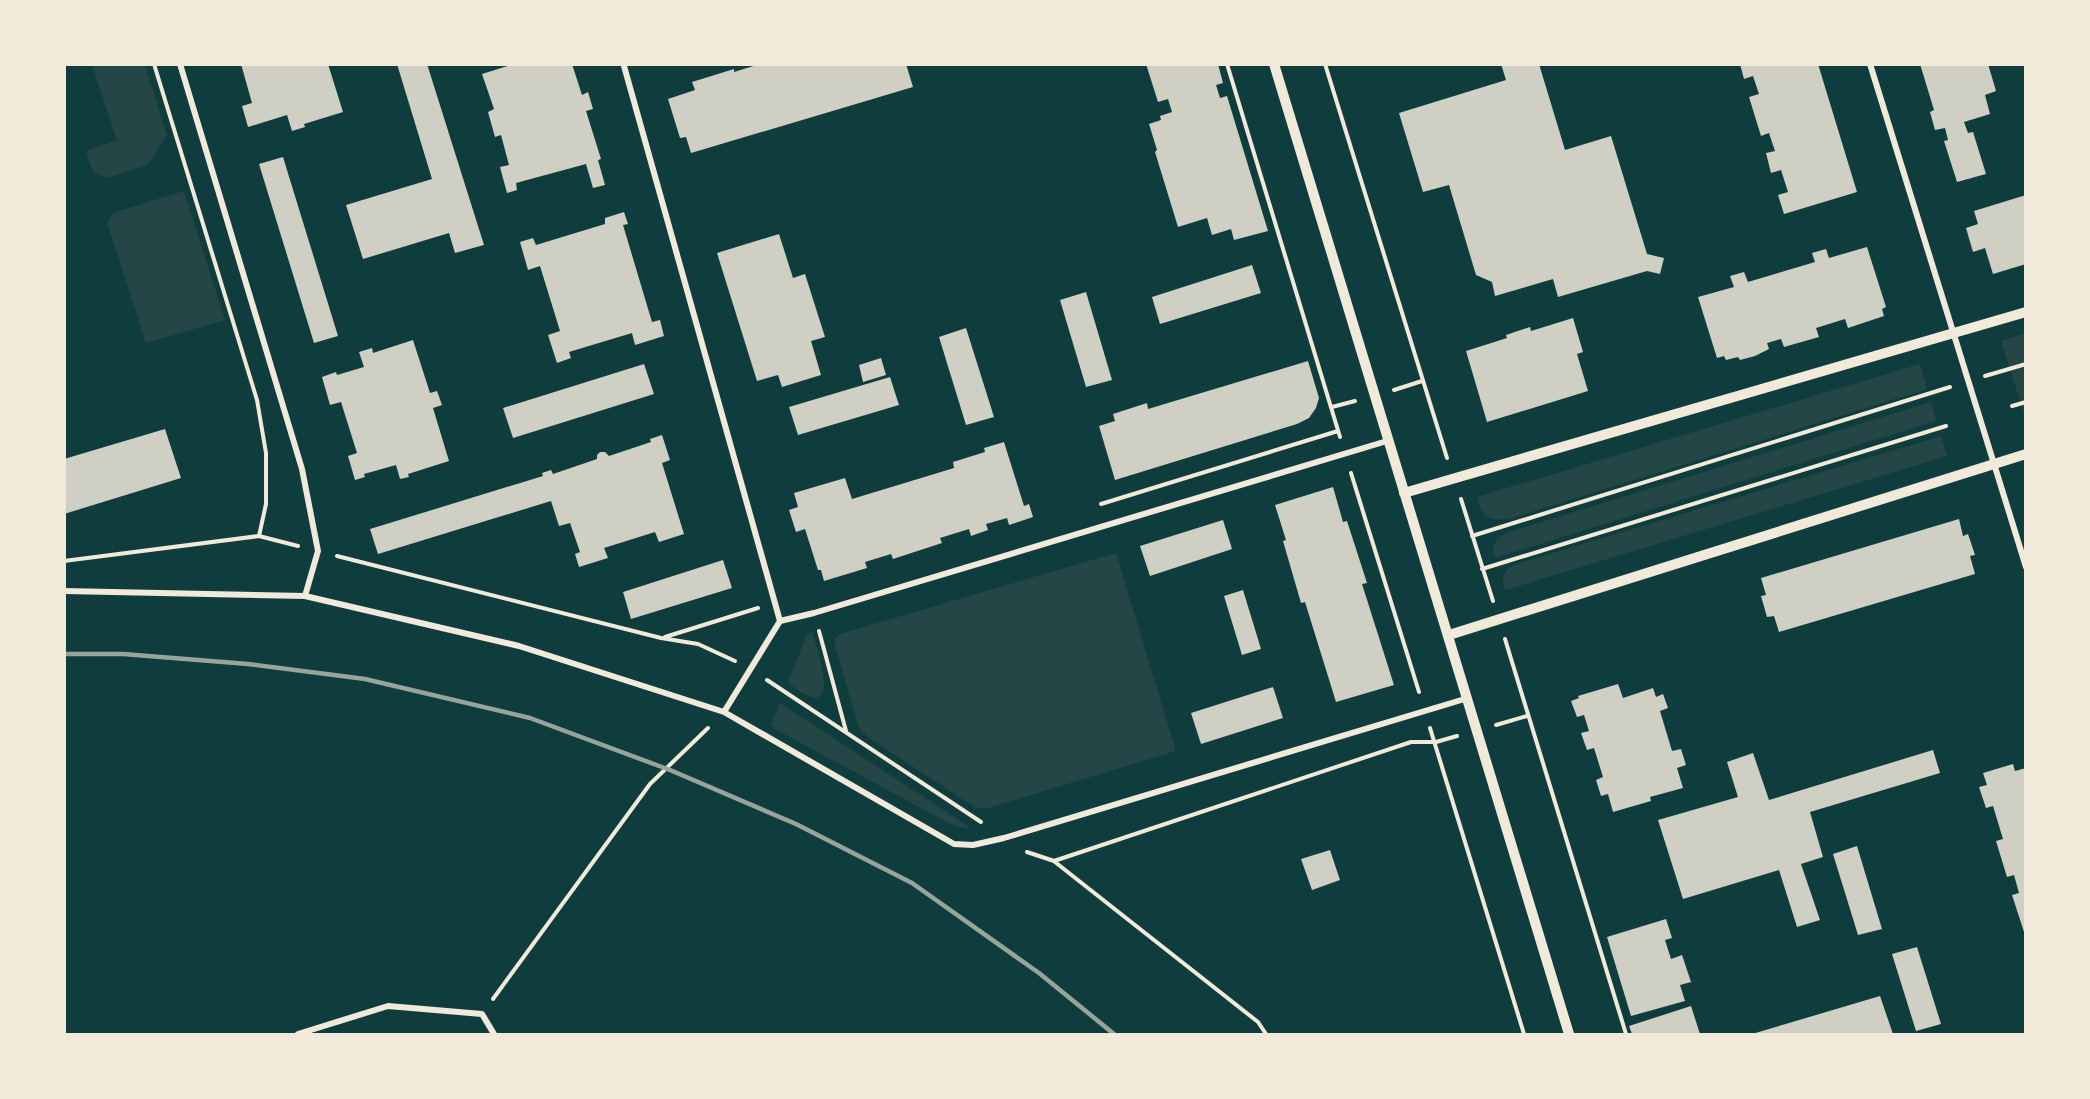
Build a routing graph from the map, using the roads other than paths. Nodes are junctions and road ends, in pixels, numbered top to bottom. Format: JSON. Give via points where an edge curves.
{"nodes":[{"id":1,"x":180,"y":64,"type":"edge"},
{"id":2,"x":1274,"y":64,"type":"edge"},
{"id":3,"x":1870,"y":64,"type":"edge"},
{"id":4,"x":626,"y":65,"type":"edge"},
{"id":5,"x":2025,"y":312,"type":"edge"},
{"id":6,"x":1954,"y":333,"type":"junction"},
{"id":7,"x":1387,"y":441,"type":"junction"},
{"id":8,"x":2025,"y":454,"type":"edge"},
{"id":9,"x":1995,"y":464,"type":"junction"},
{"id":10,"x":1404,"y":493,"type":"junction"},
{"id":11,"x":2025,"y":567,"type":"edge"},
{"id":12,"x":64,"y":591,"type":"edge"},
{"id":13,"x":305,"y":597,"type":"junction"},
{"id":14,"x":780,"y":621,"type":"junction"},
{"id":15,"x":1449,"y":635,"type":"junction"},
{"id":16,"x":1468,"y":698,"type":"junction"},
{"id":17,"x":724,"y":712,"type":"junction"},
{"id":18,"x":298,"y":1035,"type":"edge"},
{"id":19,"x":494,"y":1035,"type":"edge"},
{"id":20,"x":1569,"y":1035,"type":"edge"}],
"edges":[{"from":1,"to":13,"type":"street","via":[[302,469],[318,551]]},
{"from":2,"to":7,"type":"street"},
{"from":3,"to":6,"type":"street"},
{"from":4,"to":14,"type":"street"},
{"from":5,"to":6,"type":"street"},
{"from":6,"to":9,"type":"street"},
{"from":6,"to":10,"type":"street"},
{"from":7,"to":10,"type":"street"},
{"from":7,"to":14,"type":"street"},
{"from":8,"to":9,"type":"street"},
{"from":9,"to":11,"type":"street"},
{"from":9,"to":15,"type":"street"},
{"from":10,"to":15,"type":"street"},
{"from":12,"to":13,"type":"street"},
{"from":13,"to":17,"type":"street","via":[[519,646]]},
{"from":14,"to":17,"type":"street"},
{"from":15,"to":16,"type":"street"},
{"from":16,"to":17,"type":"street","via":[[973,845],[954,844]]},
{"from":16,"to":20,"type":"street"},
{"from":18,"to":19,"type":"street","via":[[388,1006],[482,1014]]}]}
